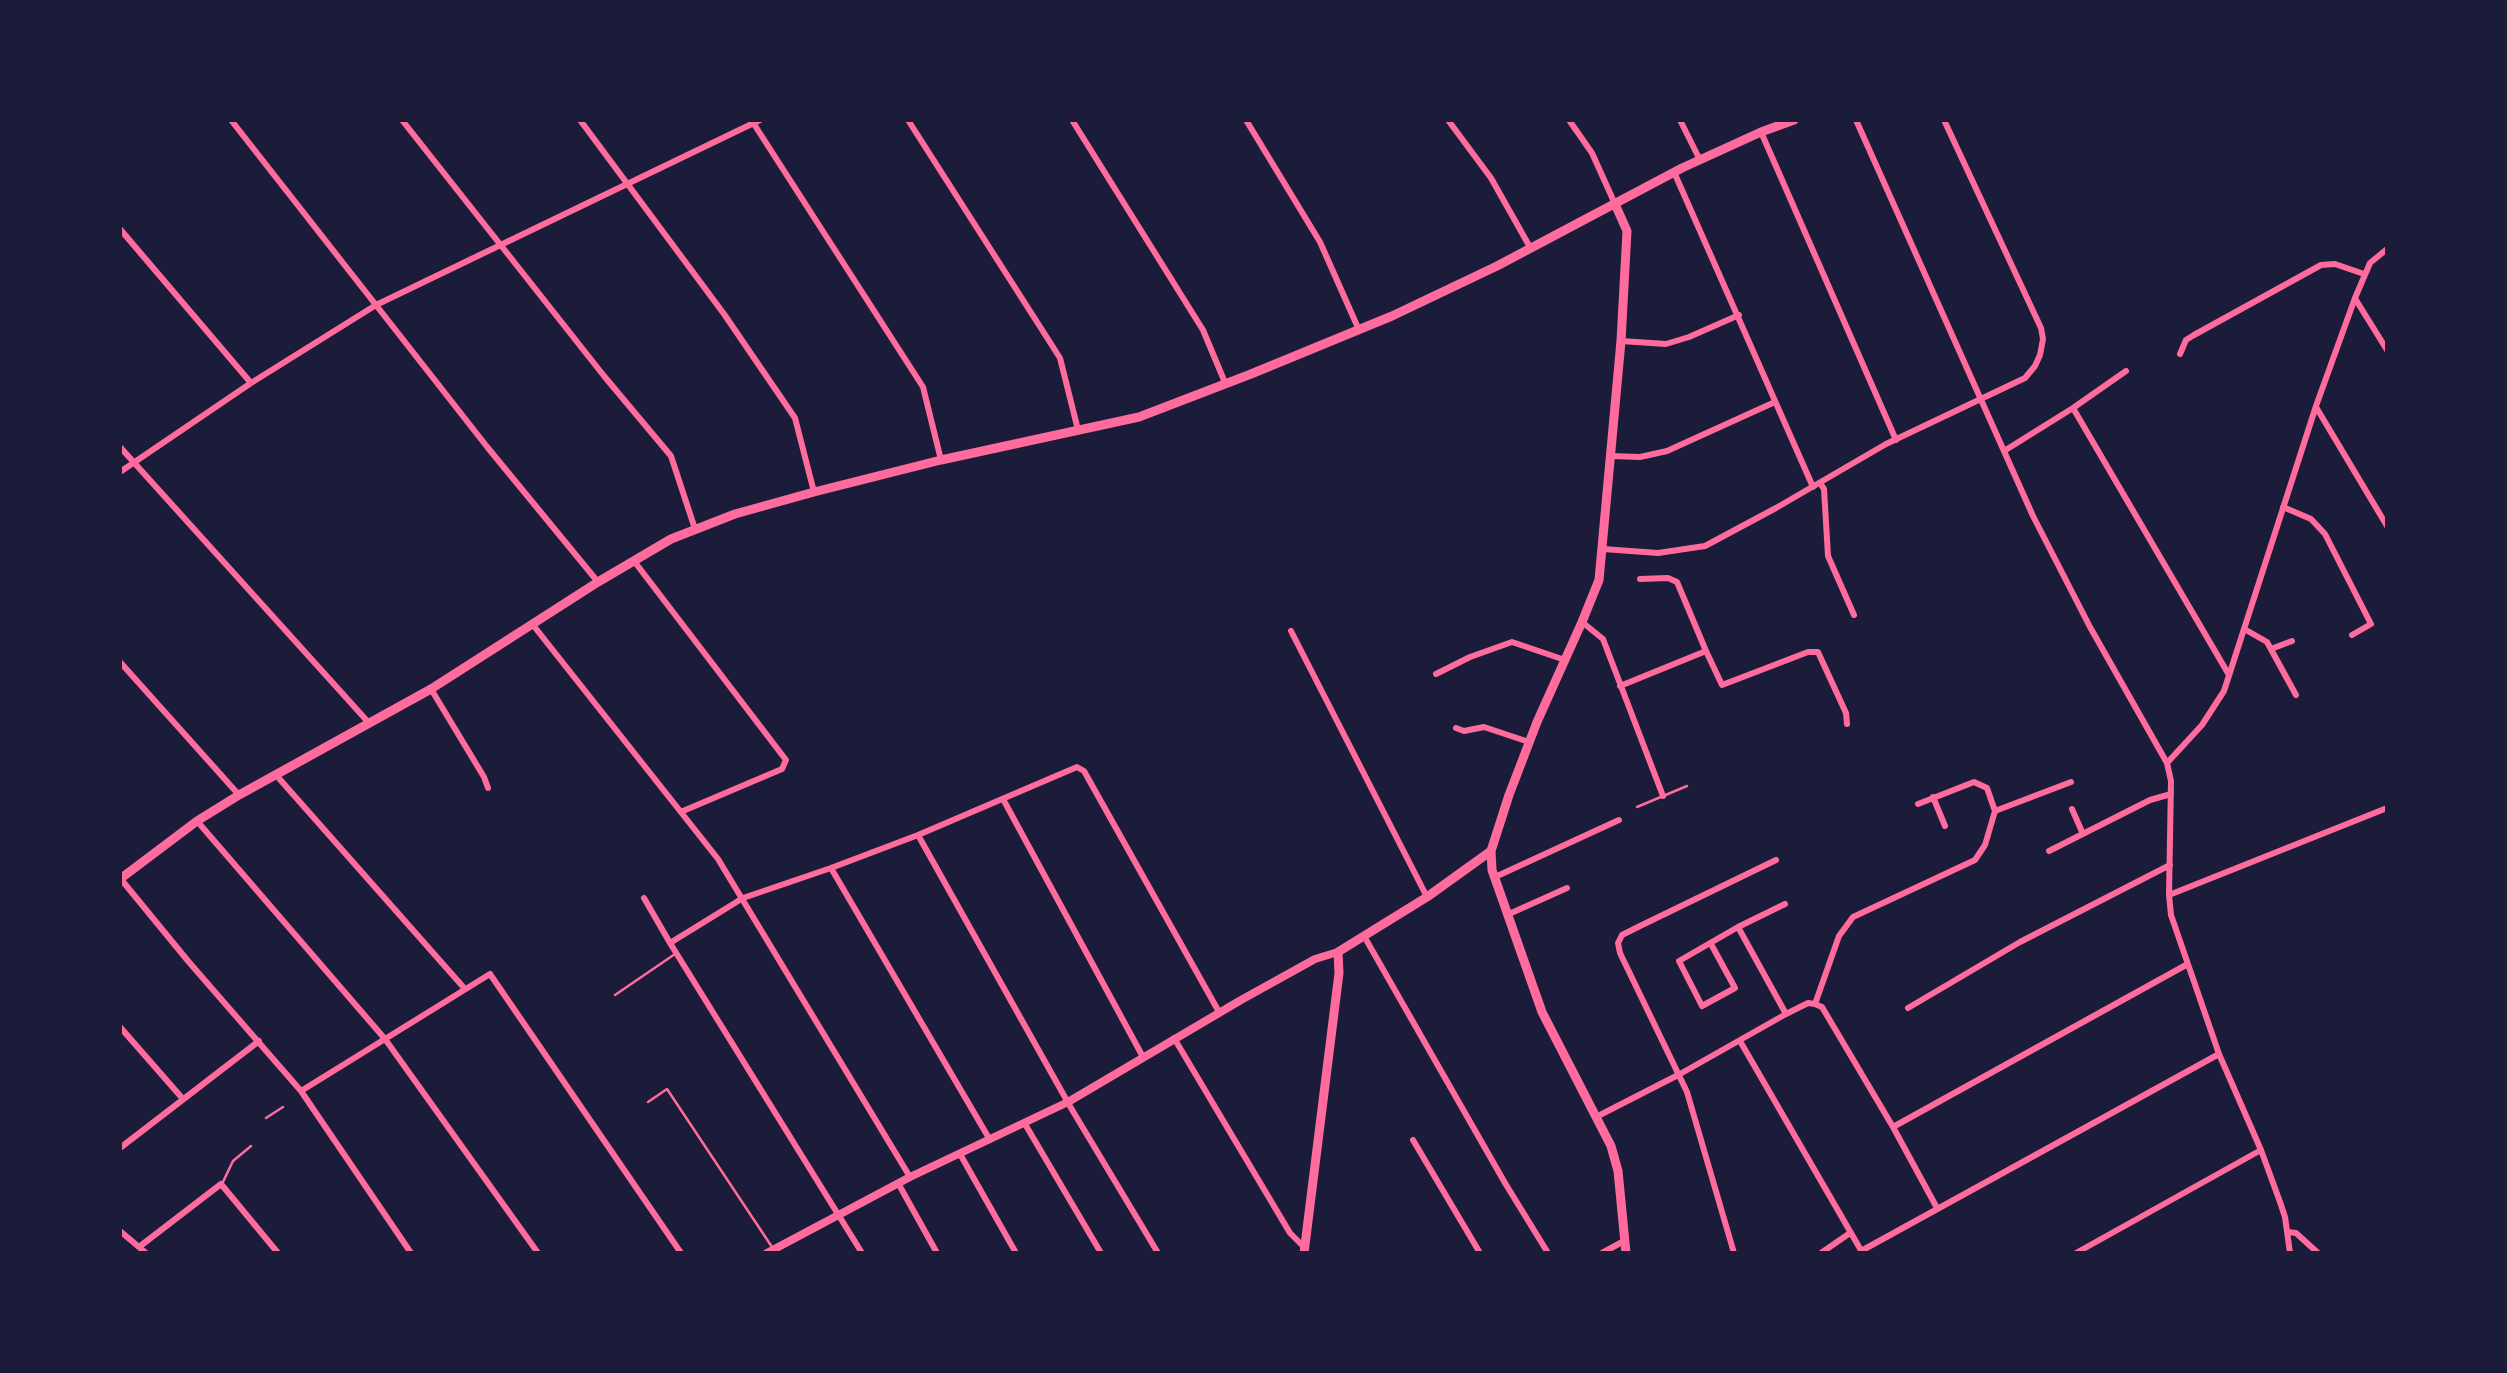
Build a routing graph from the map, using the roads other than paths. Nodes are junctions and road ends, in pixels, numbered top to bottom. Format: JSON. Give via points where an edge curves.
{"nodes":[{"id":1,"x":232,"y":120,"type":"edge"},
{"id":2,"x":402,"y":120,"type":"edge"},
{"id":3,"x":580,"y":120,"type":"edge"},
{"id":4,"x":908,"y":120,"type":"edge"},
{"id":5,"x":1072,"y":120,"type":"edge"},
{"id":6,"x":1246,"y":120,"type":"edge"},
{"id":7,"x":1448,"y":120,"type":"edge"},
{"id":8,"x":1570,"y":120,"type":"edge"},
{"id":9,"x":1680,"y":120,"type":"edge"},
{"id":10,"x":1856,"y":120,"type":"edge"},
{"id":11,"x":1944,"y":120,"type":"edge"},
{"id":12,"x":755,"y":121,"type":"edge"},
{"id":13,"x":1788,"y":121,"type":"edge"},
{"id":14,"x":1760,"y":132,"type":"junction"},
{"id":15,"x":1700,"y":160,"type":"junction"},
{"id":16,"x":1674,"y":172,"type":"junction"},
{"id":17,"x":628,"y":184,"type":"junction"},
{"id":18,"x":1616,"y":204,"type":"junction"},
{"id":19,"x":120,"y":229,"type":"edge"},
{"id":20,"x":500,"y":244,"type":"junction"},
{"id":21,"x":1531,"y":248,"type":"junction"},
{"id":22,"x":2387,"y":249,"type":"edge"},
{"id":23,"x":2364,"y":274,"type":"junction"},
{"id":24,"x":2355,"y":298,"type":"junction"},
{"id":25,"x":376,"y":305,"type":"junction"},
{"id":26,"x":1739,"y":315,"type":"junction"},
{"id":27,"x":1359,"y":330,"type":"junction"},
{"id":28,"x":1621,"y":342,"type":"junction"},
{"id":29,"x":2387,"y":350,"type":"edge"},
{"id":30,"x":2180,"y":354,"type":"dead end"},
{"id":31,"x":2126,"y":371,"type":"dead end"},
{"id":32,"x":251,"y":383,"type":"junction"},
{"id":33,"x":1226,"y":384,"type":"junction"},
{"id":34,"x":1980,"y":400,"type":"junction"},
{"id":35,"x":1775,"y":402,"type":"junction"},
{"id":36,"x":2316,"y":406,"type":"junction"},
{"id":37,"x":2074,"y":408,"type":"junction"},
{"id":38,"x":1078,"y":430,"type":"junction"},
{"id":39,"x":1896,"y":440,"type":"junction"},
{"id":40,"x":120,"y":446,"type":"edge"},
{"id":41,"x":2004,"y":451,"type":"junction"},
{"id":42,"x":1611,"y":456,"type":"junction"},
{"id":43,"x":940,"y":460,"type":"junction"},
{"id":44,"x":135,"y":462,"type":"junction"},
{"id":45,"x":120,"y":472,"type":"edge"},
{"id":46,"x":1817,"y":485,"type":"junction"},
{"id":47,"x":814,"y":492,"type":"junction"},
{"id":48,"x":2282,"y":507,"type":"junction"},
{"id":49,"x":2387,"y":526,"type":"edge"},
{"id":50,"x":695,"y":529,"type":"junction"},
{"id":51,"x":1603,"y":549,"type":"junction"},
{"id":52,"x":634,"y":561,"type":"junction"},
{"id":53,"x":1640,"y":579,"type":"dead end"},
{"id":54,"x":598,"y":582,"type":"junction"},
{"id":55,"x":1854,"y":615,"type":"dead end"},
{"id":56,"x":1582,"y":622,"type":"junction"},
{"id":57,"x":533,"y":625,"type":"junction"},
{"id":58,"x":1291,"y":630,"type":"dead end"},
{"id":59,"x":2246,"y":630,"type":"junction"},
{"id":60,"x":2352,"y":635,"type":"dead end"},
{"id":61,"x":2292,"y":641,"type":"dead end"},
{"id":62,"x":2271,"y":650,"type":"junction"},
{"id":63,"x":1706,"y":652,"type":"junction"},
{"id":64,"x":1565,"y":660,"type":"junction"},
{"id":65,"x":120,"y":662,"type":"edge"},
{"id":66,"x":1436,"y":674,"type":"dead end"},
{"id":67,"x":2230,"y":676,"type":"junction"},
{"id":68,"x":1620,"y":686,"type":"junction"},
{"id":69,"x":431,"y":690,"type":"junction"},
{"id":70,"x":2296,"y":695,"type":"dead end"},
{"id":71,"x":369,"y":722,"type":"junction"},
{"id":72,"x":1847,"y":724,"type":"dead end"},
{"id":73,"x":1456,"y":728,"type":"dead end"},
{"id":74,"x":1529,"y":742,"type":"junction"},
{"id":75,"x":2166,"y":763,"type":"junction"},
{"id":76,"x":276,"y":775,"type":"junction"},
{"id":77,"x":2071,"y":782,"type":"dead end"},
{"id":78,"x":1687,"y":786,"type":"dead end"},
{"id":79,"x":488,"y":788,"type":"dead end"},
{"id":80,"x":2171,"y":794,"type":"junction"},
{"id":81,"x":239,"y":795,"type":"junction"},
{"id":82,"x":1663,"y":796,"type":"junction"},
{"id":83,"x":1933,"y":797,"type":"junction"},
{"id":84,"x":1003,"y":798,"type":"junction"},
{"id":85,"x":1918,"y":804,"type":"dead end"},
{"id":86,"x":1637,"y":806,"type":"dead end"},
{"id":87,"x":2387,"y":808,"type":"edge"},
{"id":88,"x":2072,"y":809,"type":"dead end"},
{"id":89,"x":682,"y":811,"type":"junction"},
{"id":90,"x":1995,"y":811,"type":"junction"},
{"id":91,"x":1619,"y":820,"type":"dead end"},
{"id":92,"x":197,"y":821,"type":"junction"},
{"id":93,"x":1944,"y":826,"type":"dead end"},
{"id":94,"x":918,"y":834,"type":"junction"},
{"id":95,"x":2083,"y":834,"type":"junction"},
{"id":96,"x":2050,"y":851,"type":"dead end"},
{"id":97,"x":1491,"y":852,"type":"junction"},
{"id":98,"x":1776,"y":860,"type":"dead end"},
{"id":99,"x":2170,"y":865,"type":"junction"},
{"id":100,"x":831,"y":868,"type":"junction"},
{"id":101,"x":1494,"y":877,"type":"junction"},
{"id":102,"x":120,"y":879,"type":"edge"},
{"id":103,"x":1567,"y":888,"type":"dead end"},
{"id":104,"x":2169,"y":895,"type":"junction"},
{"id":105,"x":1427,"y":897,"type":"junction"},
{"id":106,"x":644,"y":898,"type":"dead end"},
{"id":107,"x":743,"y":898,"type":"junction"},
{"id":108,"x":1785,"y":904,"type":"dead end"},
{"id":109,"x":1509,"y":914,"type":"junction"},
{"id":110,"x":1738,"y":927,"type":"junction"},
{"id":111,"x":1363,"y":935,"type":"junction"},
{"id":112,"x":670,"y":943,"type":"junction"},
{"id":113,"x":1711,"y":944,"type":"junction"},
{"id":114,"x":1338,"y":952,"type":"junction"},
{"id":115,"x":676,"y":953,"type":"junction"},
{"id":116,"x":2186,"y":965,"type":"junction"},
{"id":117,"x":464,"y":988,"type":"junction"},
{"id":118,"x":615,"y":995,"type":"dead end"},
{"id":119,"x":1815,"y":1004,"type":"junction"},
{"id":120,"x":1908,"y":1008,"type":"dead end"},
{"id":121,"x":1219,"y":1012,"type":"junction"},
{"id":122,"x":1786,"y":1014,"type":"junction"},
{"id":123,"x":120,"y":1027,"type":"edge"},
{"id":124,"x":1174,"y":1038,"type":"junction"},
{"id":125,"x":385,"y":1039,"type":"junction"},
{"id":126,"x":259,"y":1041,"type":"junction"},
{"id":127,"x":1740,"y":1041,"type":"junction"},
{"id":128,"x":2218,"y":1054,"type":"junction"},
{"id":129,"x":1143,"y":1056,"type":"junction"},
{"id":130,"x":1680,"y":1074,"type":"junction"},
{"id":131,"x":302,"y":1092,"type":"junction"},
{"id":132,"x":183,"y":1099,"type":"junction"},
{"id":133,"x":296,"y":1099,"type":"dead end"},
{"id":134,"x":648,"y":1102,"type":"dead end"},
{"id":135,"x":1068,"y":1102,"type":"junction"},
{"id":136,"x":283,"y":1107,"type":"dead end"},
{"id":137,"x":1598,"y":1116,"type":"junction"},
{"id":138,"x":266,"y":1118,"type":"dead end"},
{"id":139,"x":1025,"y":1124,"type":"junction"},
{"id":140,"x":1893,"y":1127,"type":"junction"},
{"id":141,"x":990,"y":1140,"type":"junction"},
{"id":142,"x":1413,"y":1140,"type":"dead end"},
{"id":143,"x":251,"y":1146,"type":"dead end"},
{"id":144,"x":120,"y":1148,"type":"edge"},
{"id":145,"x":2261,"y":1150,"type":"junction"},
{"id":146,"x":960,"y":1154,"type":"junction"},
{"id":147,"x":910,"y":1176,"type":"junction"},
{"id":148,"x":898,"y":1183,"type":"junction"},
{"id":149,"x":222,"y":1184,"type":"junction"},
{"id":150,"x":1937,"y":1208,"type":"junction"},
{"id":151,"x":838,"y":1214,"type":"junction"},
{"id":152,"x":120,"y":1232,"type":"edge"},
{"id":153,"x":2288,"y":1232,"type":"junction"},
{"id":154,"x":1850,"y":1233,"type":"junction"},
{"id":155,"x":1624,"y":1242,"type":"junction"},
{"id":156,"x":143,"y":1250,"type":"edge"},
{"id":157,"x":1304,"y":1250,"type":"edge"},
{"id":158,"x":2088,"y":1250,"type":"edge"},
{"id":159,"x":772,"y":1252,"type":"edge"},
{"id":160,"x":1861,"y":1252,"type":"edge"},
{"id":161,"x":278,"y":1253,"type":"edge"},
{"id":162,"x":411,"y":1253,"type":"edge"},
{"id":163,"x":538,"y":1253,"type":"edge"},
{"id":164,"x":681,"y":1253,"type":"edge"},
{"id":165,"x":862,"y":1253,"type":"edge"},
{"id":166,"x":937,"y":1253,"type":"edge"},
{"id":167,"x":1016,"y":1253,"type":"edge"},
{"id":168,"x":1102,"y":1253,"type":"edge"},
{"id":169,"x":1158,"y":1253,"type":"edge"},
{"id":170,"x":1480,"y":1253,"type":"edge"},
{"id":171,"x":1548,"y":1253,"type":"edge"},
{"id":172,"x":1602,"y":1253,"type":"edge"},
{"id":173,"x":1626,"y":1253,"type":"edge"},
{"id":174,"x":1734,"y":1253,"type":"edge"},
{"id":175,"x":1821,"y":1253,"type":"edge"},
{"id":176,"x":2076,"y":1253,"type":"edge"},
{"id":177,"x":2290,"y":1253,"type":"edge"},
{"id":178,"x":2318,"y":1253,"type":"edge"}],
"edges":[{"from":1,"to":25,"type":"street"},
{"from":2,"to":20,"type":"street"},
{"from":3,"to":17,"type":"street"},
{"from":4,"to":38,"type":"street","via":[[1060,358]]},
{"from":5,"to":33,"type":"street","via":[[1203,330]]},
{"from":6,"to":27,"type":"street","via":[[1320,242]]},
{"from":7,"to":21,"type":"street"},
{"from":8,"to":18,"type":"street"},
{"from":9,"to":15,"type":"street"},
{"from":10,"to":34,"type":"street"},
{"from":11,"to":34,"type":"street","via":[[2043,340],[2025,378]]},
{"from":12,"to":17,"type":"street"},
{"from":12,"to":43,"type":"street","via":[[924,388]]},
{"from":13,"to":14,"type":"main road"},
{"from":14,"to":15,"type":"main road"},
{"from":14,"to":39,"type":"street"},
{"from":15,"to":16,"type":"main road"},
{"from":16,"to":18,"type":"main road"},
{"from":16,"to":26,"type":"street"},
{"from":17,"to":20,"type":"street"},
{"from":17,"to":47,"type":"street","via":[[794,418]]},
{"from":18,"to":21,"type":"main road"},
{"from":18,"to":28,"type":"main road","via":[[1627,230]]},
{"from":19,"to":32,"type":"street"},
{"from":20,"to":25,"type":"street"},
{"from":20,"to":50,"type":"street","via":[[671,456]]},
{"from":21,"to":27,"type":"main road"},
{"from":22,"to":23,"type":"street"},
{"from":23,"to":24,"type":"street"},
{"from":23,"to":30,"type":"street","via":[[2320,265],[2194,334]]},
{"from":24,"to":29,"type":"street"},
{"from":24,"to":36,"type":"street"},
{"from":25,"to":32,"type":"street"},
{"from":25,"to":54,"type":"street"},
{"from":26,"to":28,"type":"street","via":[[1666,344]]},
{"from":26,"to":35,"type":"street"},
{"from":27,"to":33,"type":"main road"},
{"from":28,"to":42,"type":"main road"},
{"from":31,"to":37,"type":"street"},
{"from":32,"to":44,"type":"street"},
{"from":33,"to":38,"type":"main road","via":[[1139,417]]},
{"from":34,"to":39,"type":"street"},
{"from":34,"to":41,"type":"street"},
{"from":35,"to":42,"type":"street","via":[[1667,451]]},
{"from":35,"to":46,"type":"street"},
{"from":36,"to":48,"type":"street"},
{"from":36,"to":49,"type":"street"},
{"from":37,"to":41,"type":"street"},
{"from":37,"to":67,"type":"street"},
{"from":38,"to":43,"type":"main road"},
{"from":39,"to":46,"type":"street"},
{"from":40,"to":44,"type":"street"},
{"from":41,"to":75,"type":"street"},
{"from":42,"to":51,"type":"main road"},
{"from":43,"to":47,"type":"main road"},
{"from":44,"to":45,"type":"street"},
{"from":44,"to":71,"type":"street"},
{"from":46,"to":51,"type":"street","via":[[1705,546],[1658,553]]},
{"from":46,"to":55,"type":"street","via":[[1824,489],[1828,556]]},
{"from":47,"to":50,"type":"main road"},
{"from":48,"to":59,"type":"street"},
{"from":48,"to":60,"type":"street","via":[[2311,519],[2325,534],[2371,624]]},
{"from":50,"to":52,"type":"main road"},
{"from":51,"to":56,"type":"main road"},
{"from":52,"to":54,"type":"main road"},
{"from":52,"to":89,"type":"street","via":[[786,760],[782,769]]},
{"from":53,"to":63,"type":"street","via":[[1677,582]]},
{"from":54,"to":57,"type":"main road"},
{"from":56,"to":64,"type":"main road"},
{"from":56,"to":68,"type":"street","via":[[1603,639]]},
{"from":57,"to":69,"type":"main road"},
{"from":57,"to":89,"type":"street"},
{"from":58,"to":105,"type":"street"},
{"from":59,"to":62,"type":"street"},
{"from":59,"to":67,"type":"street"},
{"from":61,"to":62,"type":"street"},
{"from":62,"to":70,"type":"street"},
{"from":63,"to":68,"type":"street"},
{"from":63,"to":72,"type":"street","via":[[1722,686],[1818,652]]},
{"from":64,"to":66,"type":"street","via":[[1512,642]]},
{"from":64,"to":74,"type":"main road"},
{"from":65,"to":81,"type":"street"},
{"from":67,"to":75,"type":"street","via":[[2214,709]]},
{"from":68,"to":82,"type":"street"},
{"from":69,"to":71,"type":"main road"},
{"from":69,"to":79,"type":"street"},
{"from":71,"to":76,"type":"main road"},
{"from":73,"to":74,"type":"street","via":[[1484,727]]},
{"from":74,"to":97,"type":"main road"},
{"from":75,"to":80,"type":"street"},
{"from":76,"to":81,"type":"main road"},
{"from":76,"to":117,"type":"street"},
{"from":77,"to":90,"type":"street"},
{"from":78,"to":82,"type":"lane"},
{"from":80,"to":95,"type":"street"},
{"from":80,"to":99,"type":"street"},
{"from":81,"to":92,"type":"main road"},
{"from":82,"to":86,"type":"lane"},
{"from":83,"to":85,"type":"street"},
{"from":83,"to":90,"type":"street","via":[[1980,783]]},
{"from":83,"to":93,"type":"street"},
{"from":84,"to":94,"type":"street"},
{"from":84,"to":121,"type":"street","via":[[1077,767],[1084,770]]},
{"from":84,"to":129,"type":"street"},
{"from":87,"to":104,"type":"street"},
{"from":88,"to":95,"type":"street"},
{"from":89,"to":107,"type":"street"},
{"from":90,"to":119,"type":"street","via":[[1975,860],[1846,923]]},
{"from":91,"to":101,"type":"street"},
{"from":92,"to":102,"type":"main road"},
{"from":92,"to":125,"type":"street"},
{"from":94,"to":100,"type":"street"},
{"from":94,"to":135,"type":"street"},
{"from":95,"to":96,"type":"street"},
{"from":97,"to":101,"type":"main road"},
{"from":97,"to":105,"type":"main road"},
{"from":98,"to":130,"type":"street","via":[[1622,935],[1620,953]]},
{"from":99,"to":104,"type":"street"},
{"from":99,"to":120,"type":"street"},
{"from":100,"to":107,"type":"street"},
{"from":100,"to":141,"type":"street"},
{"from":101,"to":109,"type":"main road"},
{"from":102,"to":126,"type":"street"},
{"from":103,"to":109,"type":"street"},
{"from":104,"to":116,"type":"street"},
{"from":105,"to":111,"type":"main road"},
{"from":106,"to":112,"type":"street"},
{"from":107,"to":112,"type":"street"},
{"from":107,"to":147,"type":"street"},
{"from":108,"to":110,"type":"street"},
{"from":109,"to":137,"type":"main road","via":[[1542,1012]]},
{"from":110,"to":113,"type":"street"},
{"from":110,"to":122,"type":"street"},
{"from":111,"to":114,"type":"main road"},
{"from":111,"to":171,"type":"street"},
{"from":112,"to":115,"type":"street"},
{"from":113,"to":113,"type":"street","via":[[1735,988],[1702,1006],[1679,961]]},
{"from":114,"to":121,"type":"street"},
{"from":114,"to":157,"type":"main road"},
{"from":115,"to":118,"type":"lane"},
{"from":115,"to":151,"type":"street"},
{"from":116,"to":128,"type":"street"},
{"from":116,"to":140,"type":"street"},
{"from":117,"to":125,"type":"street"},
{"from":117,"to":164,"type":"street","via":[[490,974]]},
{"from":119,"to":122,"type":"street"},
{"from":119,"to":140,"type":"street"},
{"from":121,"to":124,"type":"street"},
{"from":122,"to":127,"type":"street"},
{"from":123,"to":132,"type":"street"},
{"from":124,"to":129,"type":"street"},
{"from":124,"to":157,"type":"street"},
{"from":125,"to":131,"type":"street"},
{"from":125,"to":163,"type":"street"},
{"from":126,"to":131,"type":"street"},
{"from":126,"to":132,"type":"street"},
{"from":127,"to":130,"type":"street"},
{"from":127,"to":154,"type":"street"},
{"from":128,"to":145,"type":"street"},
{"from":128,"to":150,"type":"street"},
{"from":129,"to":135,"type":"street"},
{"from":130,"to":137,"type":"street"},
{"from":130,"to":174,"type":"street"},
{"from":131,"to":133,"type":"lane"},
{"from":131,"to":162,"type":"street"},
{"from":132,"to":144,"type":"street"},
{"from":134,"to":159,"type":"lane","via":[[667,1088]]},
{"from":135,"to":139,"type":"street"},
{"from":135,"to":169,"type":"street"},
{"from":136,"to":138,"type":"lane"},
{"from":137,"to":155,"type":"main road","via":[[1618,1171]]},
{"from":139,"to":141,"type":"street"},
{"from":139,"to":168,"type":"street"},
{"from":140,"to":150,"type":"street"},
{"from":141,"to":146,"type":"street"},
{"from":142,"to":170,"type":"street"},
{"from":143,"to":149,"type":"lane","via":[[233,1161]]},
{"from":145,"to":153,"type":"street"},
{"from":145,"to":158,"type":"street"},
{"from":146,"to":147,"type":"street"},
{"from":146,"to":167,"type":"street"},
{"from":147,"to":148,"type":"street"},
{"from":148,"to":151,"type":"street"},
{"from":148,"to":166,"type":"street"},
{"from":149,"to":156,"type":"street"},
{"from":149,"to":161,"type":"street"},
{"from":150,"to":160,"type":"street"},
{"from":151,"to":159,"type":"street"},
{"from":151,"to":165,"type":"street"},
{"from":152,"to":156,"type":"street"},
{"from":153,"to":177,"type":"street"},
{"from":153,"to":178,"type":"street"},
{"from":154,"to":160,"type":"street"},
{"from":154,"to":175,"type":"street"},
{"from":155,"to":172,"type":"street"},
{"from":155,"to":173,"type":"main road"},
{"from":158,"to":176,"type":"street"}]}
